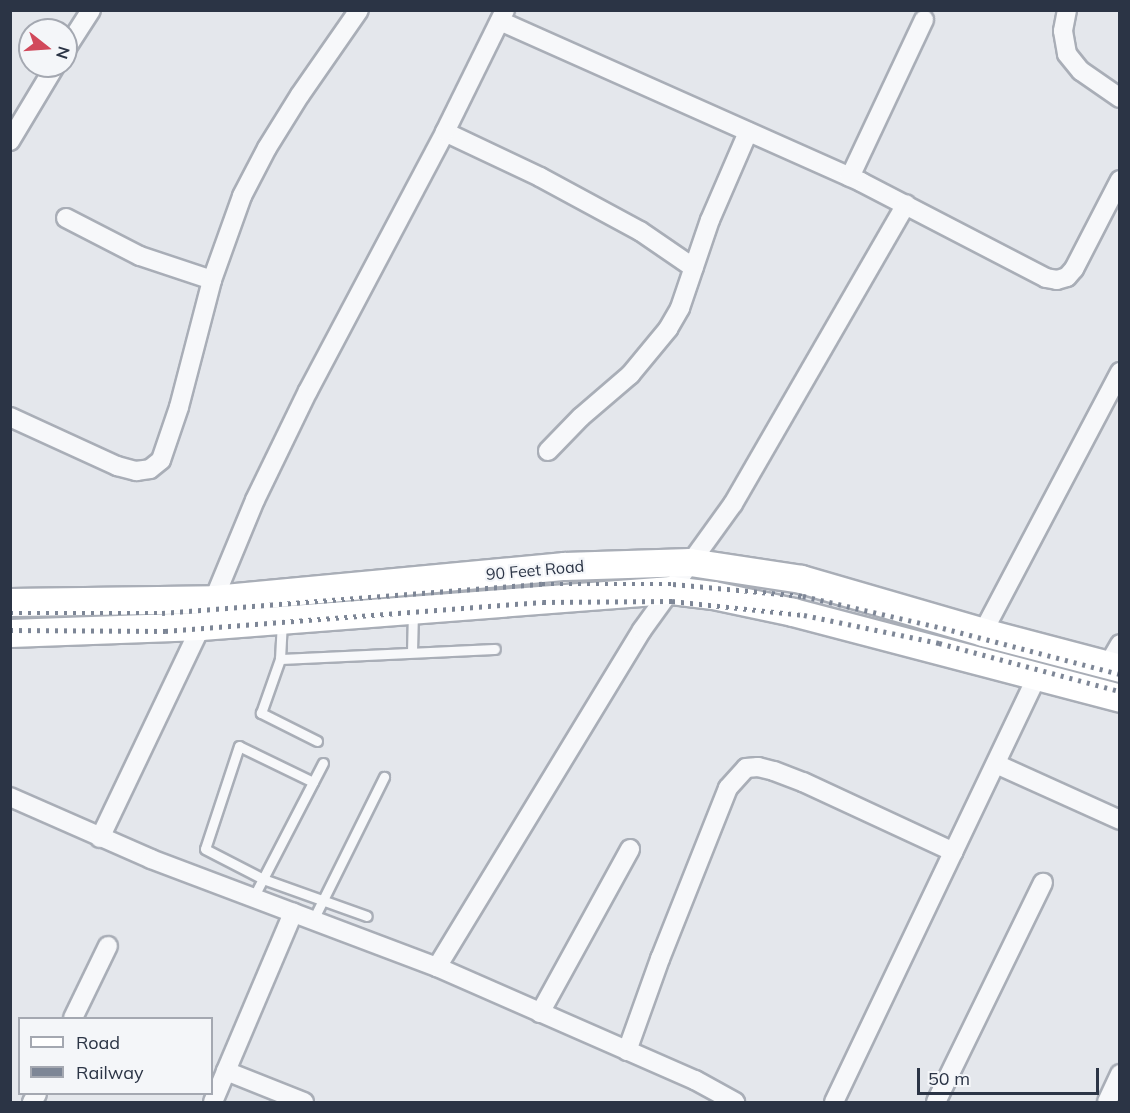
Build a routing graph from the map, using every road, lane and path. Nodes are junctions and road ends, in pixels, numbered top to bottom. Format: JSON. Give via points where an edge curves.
{"nodes":[{"id":1,"x":91,"y":10,"type":"edge"},
{"id":2,"x":1067,"y":10,"type":"edge"},
{"id":3,"x":354,"y":12,"type":"edge"},
{"id":4,"x":502,"y":16,"type":"edge"},
{"id":5,"x":924,"y":20,"type":"dead end"},
{"id":6,"x":78,"y":30,"type":"edge"},
{"id":7,"x":48,"y":78,"type":"edge"},
{"id":8,"x":1119,"y":98,"type":"edge"},
{"id":9,"x":445,"y":132,"type":"junction"},
{"id":10,"x":748,"y":132,"type":"junction"},
{"id":11,"x":10,"y":141,"type":"edge"},
{"id":12,"x":850,"y":177,"type":"junction"},
{"id":13,"x":1119,"y":180,"type":"edge"},
{"id":14,"x":906,"y":204,"type":"junction"},
{"id":15,"x":66,"y":218,"type":"dead end"},
{"id":16,"x":694,"y":268,"type":"junction"},
{"id":17,"x":212,"y":280,"type":"junction"},
{"id":18,"x":1119,"y":372,"type":"edge"},
{"id":19,"x":10,"y":417,"type":"edge"},
{"id":20,"x":548,"y":451,"type":"dead end"},
{"id":21,"x":690,"y":562,"type":"junction"},
{"id":22,"x":10,"y":589,"type":"edge"},
{"id":23,"x":670,"y":590,"type":"junction"},
{"id":24,"x":214,"y":599,"type":"junction"},
{"id":25,"x":43,"y":600,"type":"junction"},
{"id":26,"x":10,"y":602,"type":"edge"},
{"id":27,"x":413,"y":610,"type":"junction"},
{"id":28,"x":282,"y":620,"type":"junction"},
{"id":29,"x":201,"y":626,"type":"junction"},
{"id":30,"x":982,"y":632,"type":"junction"},
{"id":31,"x":10,"y":633,"type":"edge"},
{"id":32,"x":495,"y":649,"type":"dead end"},
{"id":33,"x":412,"y":652,"type":"junction"},
{"id":34,"x":280,"y":659,"type":"junction"},
{"id":35,"x":1116,"y":659,"type":"edge"},
{"id":36,"x":1037,"y":677,"type":"junction"},
{"id":37,"x":1119,"y":698,"type":"edge"},
{"id":38,"x":317,"y":741,"type":"dead end"},
{"id":39,"x":323,"y":764,"type":"dead end"},
{"id":40,"x":996,"y":764,"type":"junction"},
{"id":41,"x":384,"y":777,"type":"dead end"},
{"id":42,"x":313,"y":782,"type":"junction"},
{"id":43,"x":10,"y":797,"type":"edge"},
{"id":44,"x":1119,"y":820,"type":"edge"},
{"id":45,"x":100,"y":838,"type":"junction"},
{"id":46,"x":630,"y":849,"type":"dead end"},
{"id":47,"x":954,"y":852,"type":"junction"},
{"id":48,"x":263,"y":879,"type":"junction"},
{"id":49,"x":1043,"y":883,"type":"dead end"},
{"id":50,"x":253,"y":898,"type":"junction"},
{"id":51,"x":322,"y":900,"type":"junction"},
{"id":52,"x":293,"y":913,"type":"junction"},
{"id":53,"x":367,"y":916,"type":"dead end"},
{"id":54,"x":313,"y":920,"type":"junction"},
{"id":55,"x":108,"y":946,"type":"dead end"},
{"id":56,"x":437,"y":967,"type":"junction"},
{"id":57,"x":540,"y":1013,"type":"junction"},
{"id":58,"x":73,"y":1017,"type":"edge"},
{"id":59,"x":627,"y":1051,"type":"junction"},
{"id":60,"x":226,"y":1071,"type":"junction"},
{"id":61,"x":1119,"y":1074,"type":"edge"},
{"id":62,"x":213,"y":1102,"type":"edge"},
{"id":63,"x":304,"y":1102,"type":"edge"},
{"id":64,"x":736,"y":1102,"type":"edge"},
{"id":65,"x":834,"y":1102,"type":"edge"},
{"id":66,"x":936,"y":1102,"type":"edge"},
{"id":67,"x":1107,"y":1102,"type":"edge"}],
"edges":[{"from":1,"to":6,"type":"street"},
{"from":2,"to":8,"type":"street","via":[[1063,31],[1067,54],[1081,71]]},
{"from":3,"to":17,"type":"street","via":[[267,148],[242,196]]},
{"from":4,"to":9,"type":"street"},
{"from":4,"to":10,"type":"street"},
{"from":5,"to":12,"type":"street"},
{"from":7,"to":11,"type":"street"},
{"from":9,"to":16,"type":"street","via":[[640,231]]},
{"from":9,"to":24,"type":"street","via":[[308,391],[255,500]]},
{"from":10,"to":12,"type":"street"},
{"from":10,"to":16,"type":"street","via":[[713,211]]},
{"from":12,"to":14,"type":"street"},
{"from":13,"to":14,"type":"street","via":[[1074,269],[1057,280],[1035,274]]},
{"from":14,"to":21,"type":"street","via":[[733,504]]},
{"from":15,"to":17,"type":"street","via":[[140,256]]},
{"from":16,"to":20,"type":"street","via":[[680,308],[655,348]]},
{"from":17,"to":19,"type":"street","via":[[167,445],[161,460],[150,469],[136,471],[117,466]]},
{"from":18,"to":30,"type":"street"},
{"from":21,"to":23,"type":"street"},
{"from":21,"to":24,"type":"main road","name":"90 Feet Road","via":[[564,566]]},
{"from":21,"to":30,"type":"main road","name":"90 Feet Road","via":[[801,579]]},
{"from":22,"to":25,"type":"street"},
{"from":23,"to":27,"type":"main road","name":"90 Feet Road"},
{"from":23,"to":36,"type":"main road","name":"90 Feet Road","via":[[793,612]]},
{"from":23,"to":56,"type":"street"},
{"from":24,"to":25,"type":"main road","name":"90 Feet Road"},
{"from":24,"to":29,"type":"street"},
{"from":25,"to":26,"type":"main road","name":"90 Feet Road"},
{"from":27,"to":28,"type":"main road","name":"90 Feet Road"},
{"from":27,"to":33,"type":"lane"},
{"from":28,"to":29,"type":"main road","name":"90 Feet Road"},
{"from":28,"to":34,"type":"lane"},
{"from":29,"to":31,"type":"main road","name":"90 Feet Road"},
{"from":29,"to":45,"type":"street"},
{"from":30,"to":35,"type":"main road","name":"90 Feet Road","via":[[1050,650]]},
{"from":32,"to":33,"type":"lane"},
{"from":33,"to":34,"type":"lane"},
{"from":34,"to":38,"type":"lane","via":[[261,713]]},
{"from":36,"to":37,"type":"main road","name":"90 Feet Road"},
{"from":36,"to":40,"type":"street"},
{"from":39,"to":42,"type":"lane"},
{"from":40,"to":44,"type":"street"},
{"from":40,"to":47,"type":"street"},
{"from":41,"to":51,"type":"lane"},
{"from":42,"to":48,"type":"lane"},
{"from":42,"to":48,"type":"lane","via":[[239,746],[205,849]]},
{"from":43,"to":45,"type":"street"},
{"from":45,"to":50,"type":"street"},
{"from":46,"to":57,"type":"street"},
{"from":47,"to":59,"type":"street","via":[[793,778],[758,767],[746,768],[728,788]]},
{"from":47,"to":65,"type":"street"},
{"from":48,"to":50,"type":"lane"},
{"from":48,"to":51,"type":"lane"},
{"from":49,"to":66,"type":"street"},
{"from":50,"to":52,"type":"street"},
{"from":51,"to":53,"type":"lane"},
{"from":51,"to":54,"type":"lane"},
{"from":52,"to":54,"type":"street"},
{"from":52,"to":60,"type":"street"},
{"from":54,"to":56,"type":"street"},
{"from":55,"to":58,"type":"street"},
{"from":56,"to":57,"type":"street"},
{"from":57,"to":59,"type":"street"},
{"from":59,"to":64,"type":"street"},
{"from":60,"to":62,"type":"street"},
{"from":60,"to":63,"type":"street"},
{"from":61,"to":67,"type":"street"}]}
